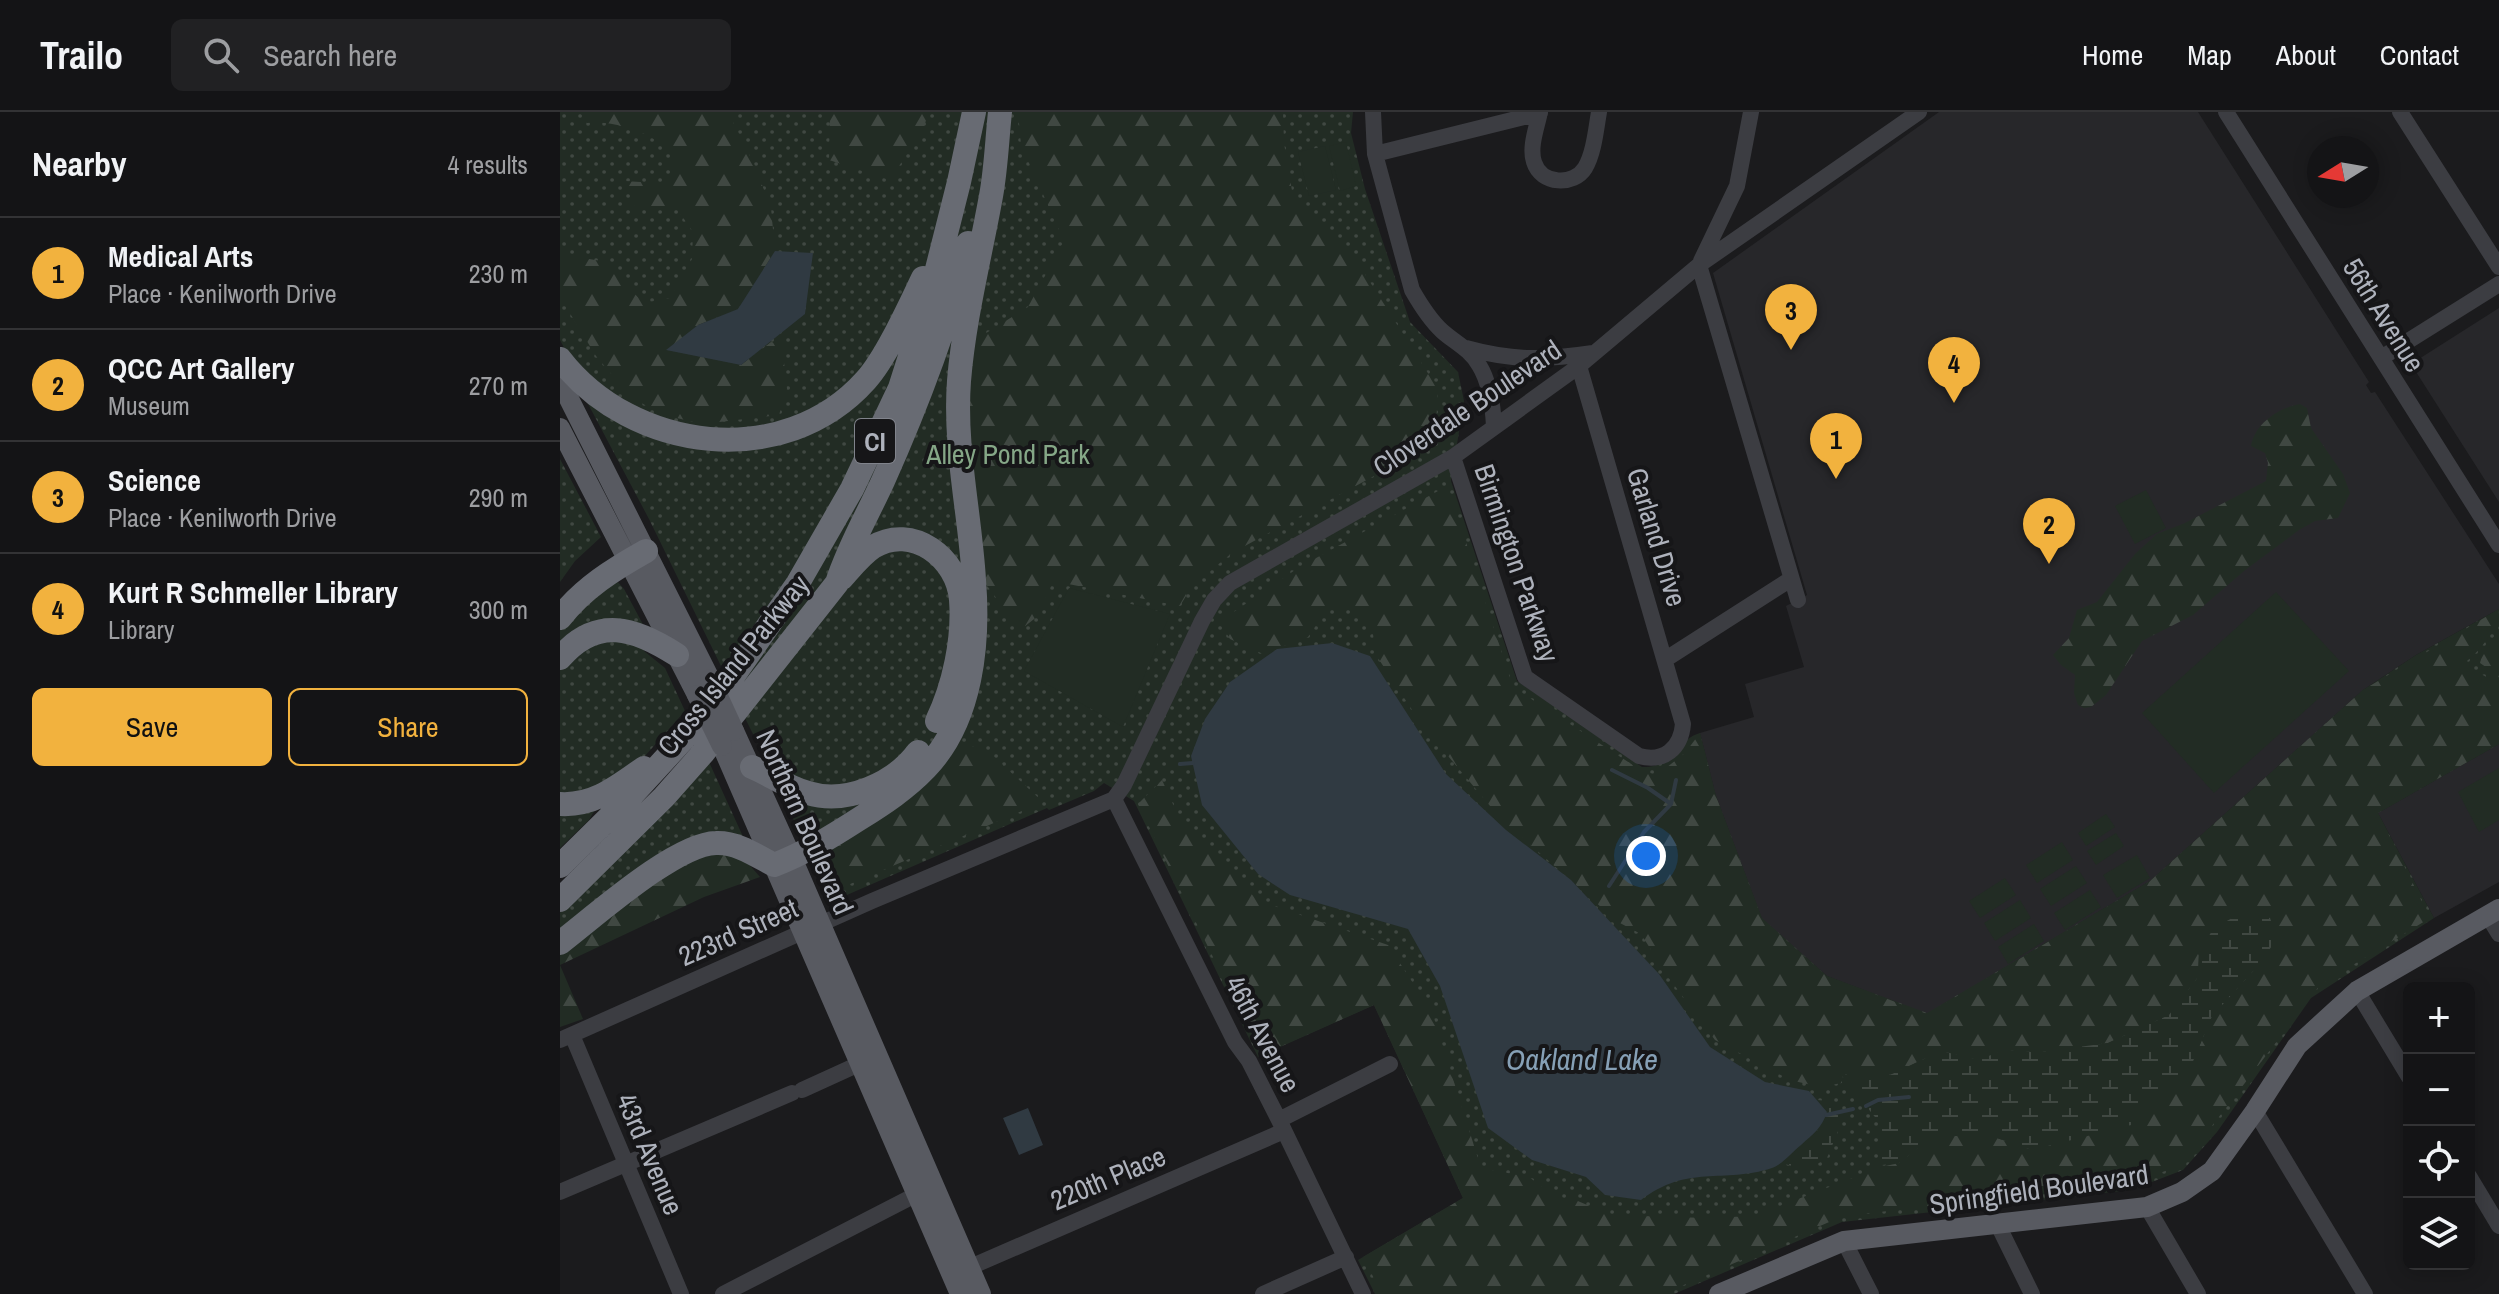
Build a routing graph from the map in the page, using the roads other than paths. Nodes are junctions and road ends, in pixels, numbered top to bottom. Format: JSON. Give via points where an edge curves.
{"nodes":[{"id":1,"x":974,"y":112,"type":"edge"},
{"id":2,"x":998,"y":112,"type":"edge"},
{"id":3,"x":1373,"y":112,"type":"edge"},
{"id":4,"x":1540,"y":112,"type":"edge"},
{"id":5,"x":1599,"y":112,"type":"edge"},
{"id":6,"x":1751,"y":112,"type":"edge"},
{"id":7,"x":1919,"y":112,"type":"edge"},
{"id":8,"x":2226,"y":112,"type":"edge"},
{"id":9,"x":2400,"y":112,"type":"edge"},
{"id":10,"x":1375,"y":154,"type":"junction"},
{"id":11,"x":959,"y":182,"type":"junction"},
{"id":12,"x":1731,"y":203,"type":"junction"},
{"id":13,"x":1758,"y":222,"type":"junction"},
{"id":14,"x":1699,"y":265,"type":"junction"},
{"id":15,"x":2499,"y":267,"type":"edge"},
{"id":16,"x":2499,"y":284,"type":"edge"},
{"id":17,"x":1464,"y":347,"type":"junction"},
{"id":18,"x":1595,"y":353,"type":"junction"},
{"id":19,"x":2381,"y":358,"type":"junction"},
{"id":20,"x":560,"y":359,"type":"edge"},
{"id":21,"x":1579,"y":366,"type":"junction"},
{"id":22,"x":560,"y":381,"type":"edge"},
{"id":23,"x":1494,"y":426,"type":"junction"},
{"id":24,"x":560,"y":428,"type":"edge"},
{"id":25,"x":1453,"y":457,"type":"junction"},
{"id":26,"x":2499,"y":545,"type":"edge"},
{"id":27,"x":637,"y":556,"type":"junction"},
{"id":28,"x":1791,"y":579,"type":"junction"},
{"id":29,"x":837,"y":583,"type":"junction"},
{"id":30,"x":1798,"y":600,"type":"dead end"},
{"id":31,"x":560,"y":618,"type":"edge"},
{"id":32,"x":677,"y":655,"type":"junction"},
{"id":33,"x":560,"y":658,"type":"edge"},
{"id":34,"x":1666,"y":659,"type":"junction"},
{"id":35,"x":704,"y":687,"type":"junction"},
{"id":36,"x":1683,"y":724,"type":"joint"},
{"id":37,"x":687,"y":735,"type":"junction"},
{"id":38,"x":728,"y":738,"type":"junction"},
{"id":39,"x":752,"y":767,"type":"junction"},
{"id":40,"x":1114,"y":799,"type":"junction"},
{"id":41,"x":560,"y":804,"type":"edge"},
{"id":42,"x":783,"y":862,"type":"junction"},
{"id":43,"x":560,"y":866,"type":"edge"},
{"id":44,"x":560,"y":900,"type":"edge"},
{"id":45,"x":2493,"y":912,"type":"edge"},
{"id":46,"x":812,"y":928,"type":"junction"},
{"id":47,"x":2499,"y":934,"type":"edge"},
{"id":48,"x":560,"y":943,"type":"edge"},
{"id":49,"x":2357,"y":991,"type":"junction"},
{"id":50,"x":566,"y":1037,"type":"edge"},
{"id":51,"x":869,"y":1060,"type":"junction"},
{"id":52,"x":1390,"y":1064,"type":"dead end"},
{"id":53,"x":2403,"y":1067,"type":"edge"},
{"id":54,"x":2255,"y":1111,"type":"junction"},
{"id":55,"x":1282,"y":1126,"type":"junction"},
{"id":56,"x":627,"y":1165,"type":"junction"},
{"id":57,"x":2475,"y":1186,"type":"edge"},
{"id":58,"x":925,"y":1190,"type":"junction"},
{"id":59,"x":560,"y":1192,"type":"edge"},
{"id":60,"x":2147,"y":1207,"type":"junction"},
{"id":61,"x":1998,"y":1225,"type":"junction"},
{"id":62,"x":2499,"y":1226,"type":"edge"},
{"id":63,"x":1844,"y":1241,"type":"junction"},
{"id":64,"x":1346,"y":1257,"type":"junction"},
{"id":65,"x":961,"y":1278,"type":"edge"},
{"id":66,"x":681,"y":1294,"type":"edge"},
{"id":67,"x":723,"y":1294,"type":"edge"},
{"id":68,"x":981,"y":1294,"type":"edge"},
{"id":69,"x":1263,"y":1294,"type":"edge"},
{"id":70,"x":1363,"y":1294,"type":"edge"},
{"id":71,"x":1719,"y":1294,"type":"edge"},
{"id":72,"x":1871,"y":1294,"type":"edge"},
{"id":73,"x":2032,"y":1294,"type":"edge"},
{"id":74,"x":2198,"y":1294,"type":"edge"},
{"id":75,"x":2365,"y":1294,"type":"edge"}],
"edges":[{"from":1,"to":11,"type":"highway","name":"Cross Island Parkway","number":"CI"},
{"from":2,"to":29,"type":"highway","name":"Cross Island Parkway","number":"CI","via":[[967,248],[924,384]]},
{"from":2,"to":42,"type":"highway","via":[[991,192],[959,381],[959,445],[976,625],[969,683],[944,746],[927,767],[899,793]]},
{"from":3,"to":10,"type":"street"},
{"from":4,"to":5,"type":"street","via":[[1534,163],[1559,181],[1574,178],[1588,165]]},
{"from":4,"to":10,"type":"street"},
{"from":6,"to":12,"type":"street"},
{"from":7,"to":13,"type":"street","name":"Cloverdale Boulevard"},
{"from":8,"to":19,"type":"street","name":"56th Avenue"},
{"from":9,"to":15,"type":"street"},
{"from":10,"to":17,"type":"street","via":[[1412,290],[1442,331]]},
{"from":11,"to":20,"type":"highway","via":[[922,279],[868,378],[836,407],[804,425],[725,441],[662,430],[624,415],[594,395]]},
{"from":11,"to":37,"type":"highway","name":"Cross Island Parkway","number":"CI","via":[[900,388],[852,489],[798,583]]},
{"from":12,"to":13,"type":"street"},
{"from":12,"to":14,"type":"street"},
{"from":13,"to":14,"type":"street","name":"Cloverdale Boulevard"},
{"from":14,"to":18,"type":"street","name":"Cloverdale Boulevard"},
{"from":14,"to":28,"type":"street"},
{"from":16,"to":19,"type":"street"},
{"from":17,"to":18,"type":"street","via":[[1514,359]]},
{"from":17,"to":23,"type":"street","via":[[1480,366]]},
{"from":18,"to":21,"type":"street","name":"Cloverdale Boulevard"},
{"from":19,"to":26,"type":"street","name":"56th Avenue"},
{"from":21,"to":23,"type":"street","name":"Cloverdale Boulevard"},
{"from":21,"to":34,"type":"street","name":"Garland Drive"},
{"from":22,"to":27,"type":"main road","name":"Northern Boulevard"},
{"from":23,"to":25,"type":"street","name":"Cloverdale Boulevard"},
{"from":24,"to":27,"type":"main road","name":"Northern Boulevard"},
{"from":25,"to":36,"type":"street","name":"Birmington Parkway","via":[[1525,677],[1645,758],[1669,753],[1679,743]]},
{"from":25,"to":40,"type":"street","name":"Cloverdale Boulevard","via":[[1221,591]]},
{"from":27,"to":31,"type":"highway","via":[[583,592]]},
{"from":27,"to":32,"type":"main road","name":"Northern Boulevard"},
{"from":27,"to":35,"type":"main road","name":"Northern Boulevard"},
{"from":28,"to":30,"type":"street"},
{"from":28,"to":34,"type":"street"},
{"from":29,"to":39,"type":"highway","via":[[871,548],[888,540],[905,538],[942,557],[956,577],[961,599],[955,663],[944,707],[913,759],[859,792],[817,796]]},
{"from":29,"to":44,"type":"highway","name":"Cross Island Parkway","number":"CI","via":[[703,753]]},
{"from":32,"to":33,"type":"highway","via":[[643,636],[606,630],[578,641]]},
{"from":32,"to":35,"type":"main road","name":"Northern Boulevard"},
{"from":34,"to":36,"type":"street","name":"Garland Drive"},
{"from":35,"to":38,"type":"main road","name":"Northern Boulevard","bridge":true},
{"from":37,"to":41,"type":"highway","via":[[605,794],[580,805]]},
{"from":37,"to":43,"type":"highway","name":"Cross Island Parkway","number":"CI"},
{"from":38,"to":39,"type":"main road","name":"Northern Boulevard"},
{"from":38,"to":42,"type":"main road","name":"Northern Boulevard"},
{"from":39,"to":42,"type":"main road","name":"Northern Boulevard"},
{"from":40,"to":46,"type":"street","name":"223rd Street"},
{"from":40,"to":55,"type":"street","name":"46th Avenue"},
{"from":42,"to":46,"type":"main road","name":"Northern Boulevard"},
{"from":42,"to":48,"type":"highway","via":[[715,843],[684,852]]},
{"from":45,"to":47,"type":"street"},
{"from":45,"to":49,"type":"main road","name":"Springfield Boulevard"},
{"from":46,"to":50,"type":"street","name":"223rd Street"},
{"from":46,"to":51,"type":"main road","name":"Northern Boulevard"},
{"from":49,"to":53,"type":"street"},
{"from":49,"to":54,"type":"main road","name":"Springfield Boulevard","via":[[2297,1046]]},
{"from":50,"to":56,"type":"street","name":"43rd Avenue"},
{"from":51,"to":56,"type":"street"},
{"from":51,"to":58,"type":"main road","name":"Northern Boulevard"},
{"from":52,"to":55,"type":"street","name":"220th Place"},
{"from":54,"to":60,"type":"main road","name":"Springfield Boulevard","via":[[2212,1171]]},
{"from":54,"to":75,"type":"street"},
{"from":55,"to":64,"type":"street","name":"46th Avenue"},
{"from":55,"to":65,"type":"street","name":"220th Place"},
{"from":56,"to":59,"type":"street"},
{"from":56,"to":66,"type":"street","name":"43rd Avenue"},
{"from":57,"to":62,"type":"street"},
{"from":58,"to":65,"type":"main road","name":"Northern Boulevard"},
{"from":58,"to":67,"type":"street"},
{"from":60,"to":61,"type":"main road","name":"Springfield Boulevard"},
{"from":60,"to":74,"type":"street"},
{"from":61,"to":63,"type":"main road","name":"Springfield Boulevard"},
{"from":61,"to":73,"type":"street"},
{"from":63,"to":71,"type":"main road","name":"Springfield Boulevard"},
{"from":63,"to":72,"type":"street"},
{"from":64,"to":69,"type":"street"},
{"from":64,"to":70,"type":"street","name":"46th Avenue"},
{"from":65,"to":68,"type":"main road","name":"Northern Boulevard"}]}
